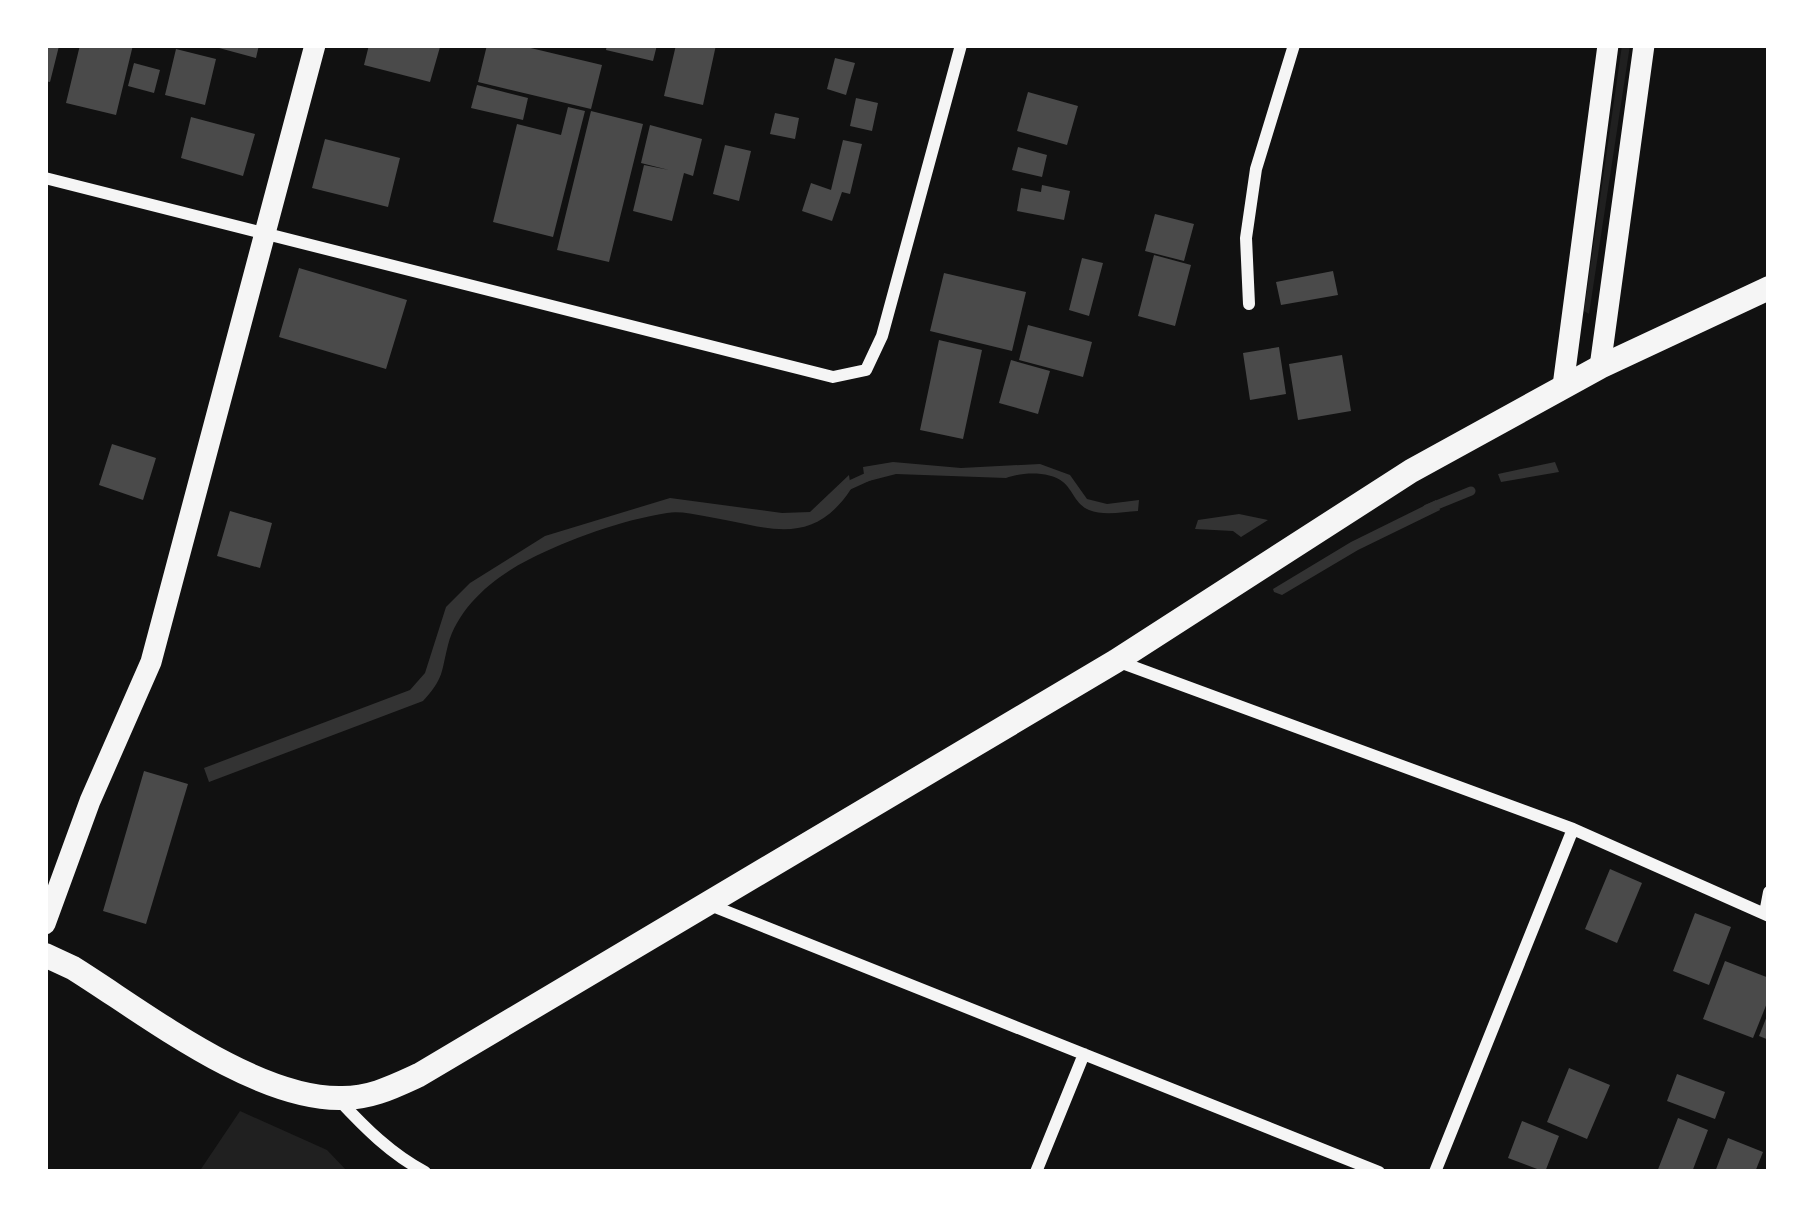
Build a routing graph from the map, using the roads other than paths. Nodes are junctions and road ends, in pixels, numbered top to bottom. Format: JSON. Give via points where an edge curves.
{"nodes":[{"id":1,"x":315,"y":45,"type":"edge"},
{"id":2,"x":962,"y":45,"type":"edge"},
{"id":3,"x":1294,"y":45,"type":"edge"},
{"id":4,"x":1609,"y":45,"type":"edge"},
{"id":5,"x":1643,"y":45,"type":"edge"},
{"id":6,"x":45,"y":178,"type":"edge"},
{"id":7,"x":263,"y":235,"type":"junction"},
{"id":8,"x":1769,"y":288,"type":"edge"},
{"id":9,"x":1249,"y":304,"type":"dead end"},
{"id":10,"x":1600,"y":367,"type":"junction"},
{"id":11,"x":1563,"y":386,"type":"junction"},
{"id":12,"x":1115,"y":661,"type":"junction"},
{"id":13,"x":1573,"y":829,"type":"junction"},
{"id":14,"x":1769,"y":892,"type":"edge"},
{"id":15,"x":709,"y":904,"type":"junction"},
{"id":16,"x":1767,"y":915,"type":"edge"},
{"id":17,"x":45,"y":924,"type":"edge"},
{"id":18,"x":45,"y":955,"type":"edge"},
{"id":19,"x":1084,"y":1054,"type":"junction"},
{"id":20,"x":337,"y":1099,"type":"junction"},
{"id":21,"x":425,"y":1172,"type":"edge"},
{"id":22,"x":1036,"y":1172,"type":"edge"},
{"id":23,"x":1379,"y":1172,"type":"edge"},
{"id":24,"x":1435,"y":1172,"type":"edge"}],
"edges":[{"from":1,"to":7,"type":"street"},
{"from":2,"to":7,"type":"street","via":[[866,370],[833,377]]},
{"from":3,"to":9,"type":"street","via":[[1256,170],[1246,238]]},
{"from":4,"to":11,"type":"street"},
{"from":5,"to":10,"type":"street"},
{"from":6,"to":7,"type":"street"},
{"from":7,"to":17,"type":"street","via":[[151,662]]},
{"from":8,"to":10,"type":"main road"},
{"from":10,"to":11,"type":"main road"},
{"from":11,"to":12,"type":"main road","via":[[1411,471]]},
{"from":12,"to":13,"type":"street"},
{"from":12,"to":15,"type":"main road"},
{"from":13,"to":16,"type":"street"},
{"from":13,"to":24,"type":"street"},
{"from":14,"to":16,"type":"street"},
{"from":15,"to":19,"type":"street"},
{"from":15,"to":20,"type":"main road","via":[[419,1075],[374,1095]]},
{"from":18,"to":20,"type":"main road","via":[[236,1070]]},
{"from":19,"to":22,"type":"street"},
{"from":19,"to":23,"type":"street"},
{"from":20,"to":21,"type":"street"}]}
